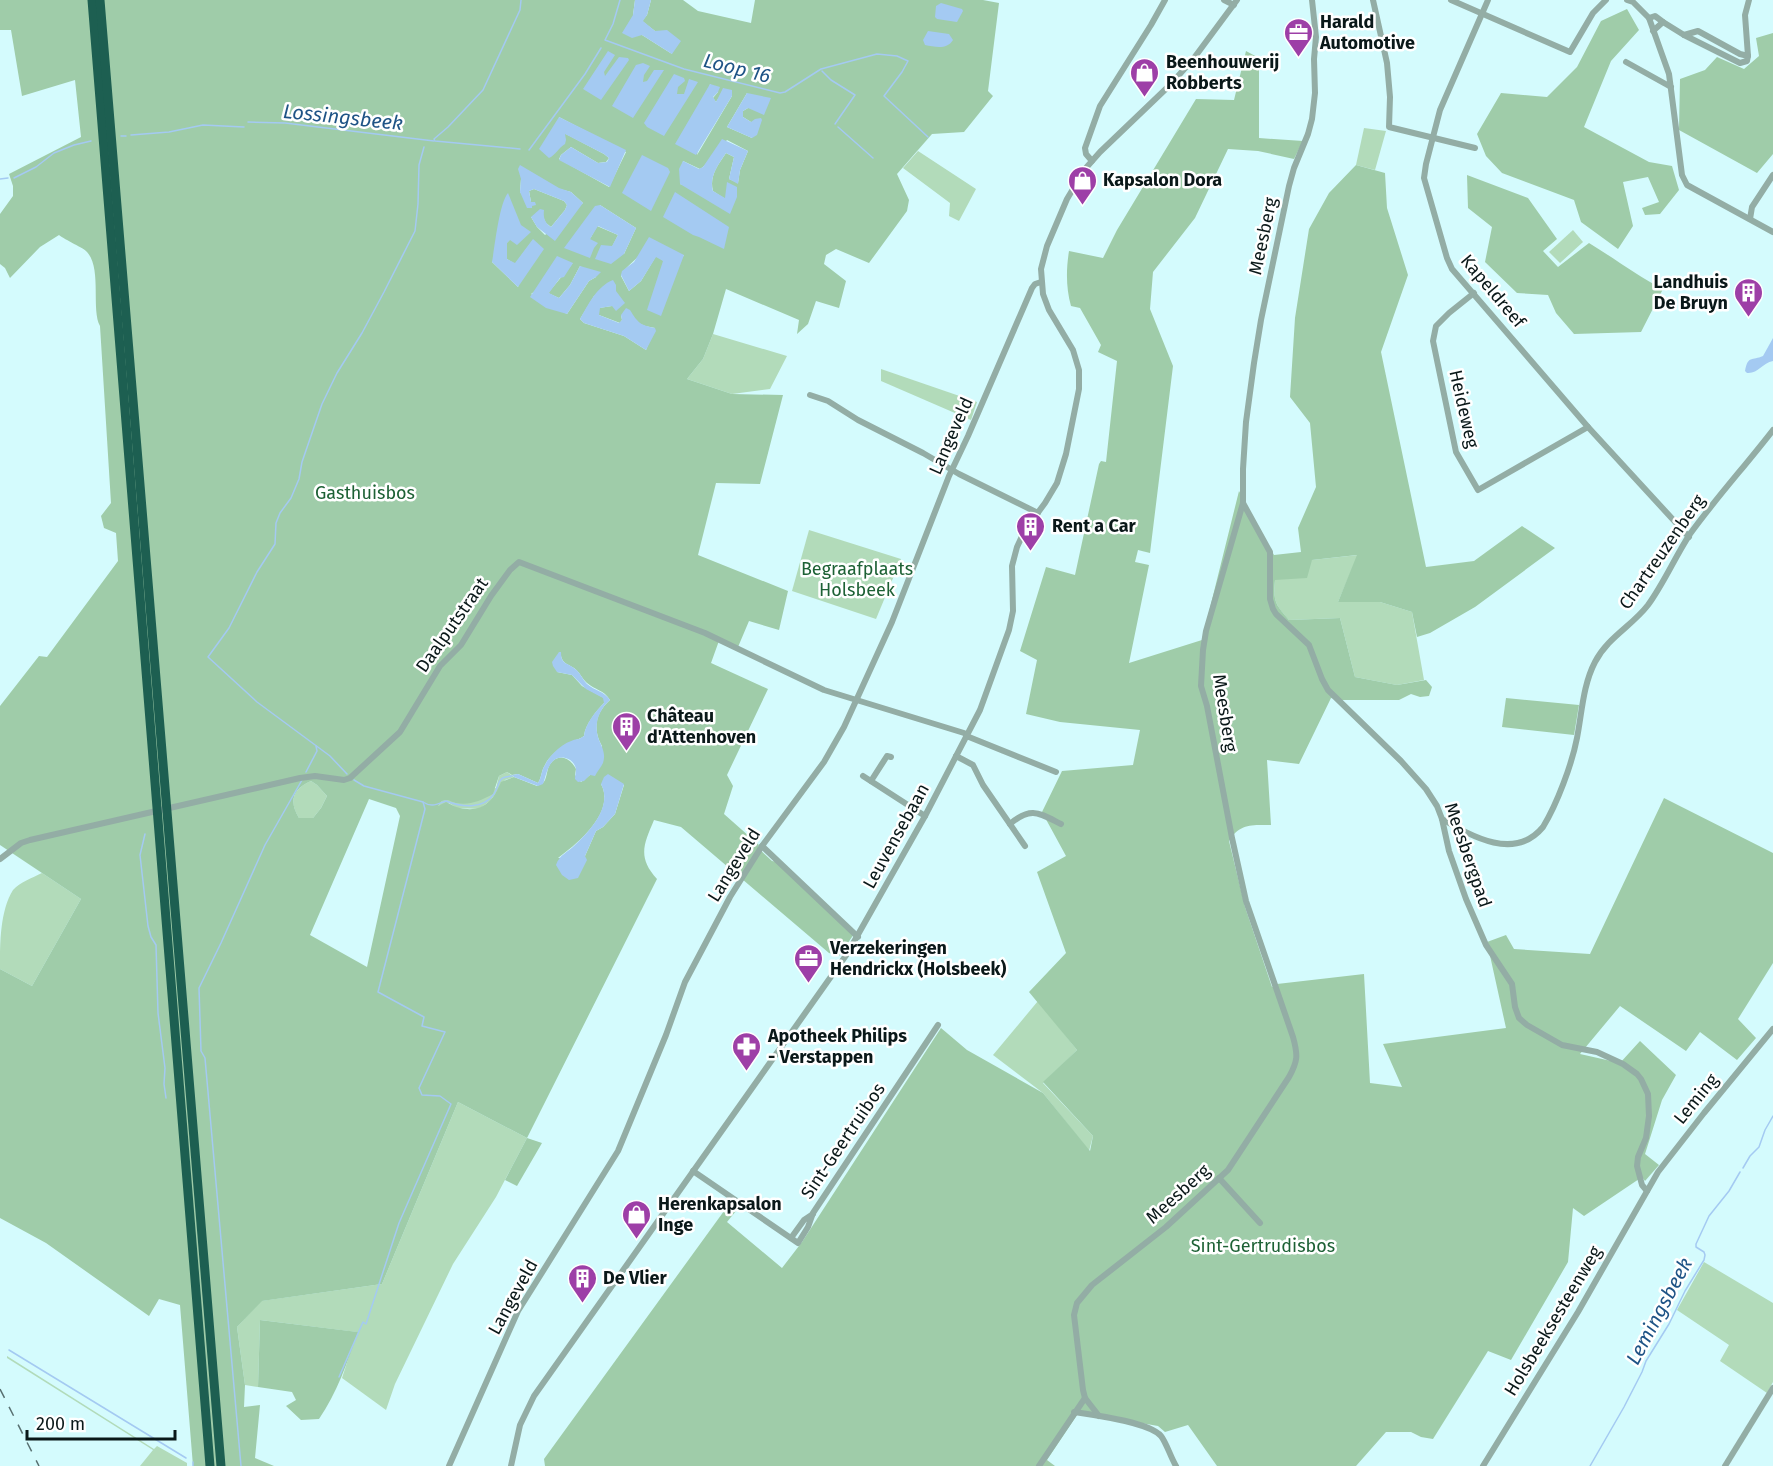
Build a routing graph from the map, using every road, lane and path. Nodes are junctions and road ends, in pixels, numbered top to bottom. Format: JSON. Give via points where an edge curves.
{"nodes":[{"id":1,"x":92,"y":0,"type":"edge"},
{"id":2,"x":100,"y":0,"type":"edge"},
{"id":3,"x":1165,"y":0,"type":"edge"},
{"id":4,"x":1312,"y":0,"type":"edge"},
{"id":5,"x":1373,"y":0,"type":"edge"},
{"id":6,"x":1451,"y":0,"type":"edge"},
{"id":7,"x":1488,"y":0,"type":"edge"},
{"id":8,"x":1606,"y":0,"type":"edge"},
{"id":9,"x":1627,"y":0,"type":"edge"},
{"id":10,"x":1749,"y":0,"type":"edge"},
{"id":11,"x":1231,"y":2,"type":"edge"},
{"id":12,"x":1482,"y":13,"type":"junction"},
{"id":13,"x":1649,"y":18,"type":"junction"},
{"id":14,"x":1663,"y":22,"type":"junction"},
{"id":15,"x":1653,"y":31,"type":"junction"},
{"id":16,"x":1626,"y":62,"type":"dead end"},
{"id":17,"x":1671,"y":87,"type":"junction"},
{"id":18,"x":1432,"y":138,"type":"junction"},
{"id":19,"x":1475,"y":148,"type":"dead end"},
{"id":20,"x":1092,"y":161,"type":"junction"},
{"id":21,"x":1773,"y":175,"type":"edge"},
{"id":22,"x":1750,"y":219,"type":"junction"},
{"id":23,"x":1773,"y":232,"type":"edge"},
{"id":24,"x":1041,"y":282,"type":"junction"},
{"id":25,"x":1474,"y":293,"type":"junction"},
{"id":26,"x":810,"y":395,"type":"dead end"},
{"id":27,"x":1588,"y":427,"type":"junction"},
{"id":28,"x":1773,"y":430,"type":"edge"},
{"id":29,"x":952,"y":470,"type":"junction"},
{"id":30,"x":1243,"y":503,"type":"junction"},
{"id":31,"x":1038,"y":513,"type":"junction"},
{"id":32,"x":1689,"y":537,"type":"junction"},
{"id":33,"x":857,"y":700,"type":"junction"},
{"id":34,"x":967,"y":735,"type":"junction"},
{"id":35,"x":956,"y":756,"type":"junction"},
{"id":36,"x":891,"y":757,"type":"dead end"},
{"id":37,"x":1056,"y":772,"type":"dead end"},
{"id":38,"x":863,"y":776,"type":"dead end"},
{"id":39,"x":871,"y":781,"type":"junction"},
{"id":40,"x":925,"y":816,"type":"junction"},
{"id":41,"x":1442,"y":819,"type":"junction"},
{"id":42,"x":1010,"y":824,"type":"junction"},
{"id":43,"x":1061,"y":824,"type":"dead end"},
{"id":44,"x":762,"y":846,"type":"junction"},
{"id":45,"x":1025,"y":846,"type":"dead end"},
{"id":46,"x":0,"y":859,"type":"edge"},
{"id":47,"x":858,"y":937,"type":"junction"},
{"id":48,"x":938,"y":1025,"type":"dead end"},
{"id":49,"x":1773,"y":1029,"type":"edge"},
{"id":50,"x":693,"y":1171,"type":"junction"},
{"id":51,"x":1219,"y":1178,"type":"junction"},
{"id":52,"x":1647,"y":1191,"type":"junction"},
{"id":53,"x":1260,"y":1223,"type":"dead end"},
{"id":54,"x":1773,"y":1388,"type":"edge"},
{"id":55,"x":1085,"y":1398,"type":"junction"},
{"id":56,"x":1074,"y":1412,"type":"junction"},
{"id":57,"x":1099,"y":1416,"type":"junction"},
{"id":58,"x":210,"y":1466,"type":"edge"},
{"id":59,"x":221,"y":1466,"type":"edge"},
{"id":60,"x":449,"y":1466,"type":"edge"},
{"id":61,"x":511,"y":1466,"type":"edge"},
{"id":62,"x":1039,"y":1466,"type":"edge"},
{"id":63,"x":1176,"y":1466,"type":"edge"},
{"id":64,"x":1483,"y":1466,"type":"edge"},
{"id":65,"x":1725,"y":1466,"type":"edge"}],
"edges":[{"from":1,"to":58,"type":"highway"},
{"from":2,"to":59,"type":"highway"},
{"from":3,"to":20,"type":"street","via":[[1100,106],[1085,148]]},
{"from":4,"to":30,"type":"street","name":"Meesberg","via":[[1316,37],[1312,119],[1289,186],[1261,320],[1246,422]]},
{"from":5,"to":18,"type":"street","via":[[1387,63],[1389,128]]},
{"from":6,"to":12,"type":"street"},
{"from":7,"to":12,"type":"street","name":"Kapeldreef"},
{"from":8,"to":12,"type":"street","via":[[1593,13],[1570,52]]},
{"from":9,"to":13,"type":"street"},
{"from":10,"to":14,"type":"street","via":[[1745,15],[1748,56],[1747,61],[1740,63]]},
{"from":11,"to":20,"type":"street","name":"Leuvensebaan","via":[[1194,58]]},
{"from":12,"to":18,"type":"street","name":"Kapeldreef"},
{"from":13,"to":14,"type":"street","via":[[1655,16]]},
{"from":13,"to":15,"type":"street"},
{"from":14,"to":15,"type":"street"},
{"from":15,"to":17,"type":"street"},
{"from":16,"to":17,"type":"street"},
{"from":17,"to":22,"type":"street","via":[[1682,175],[1687,185]]},
{"from":18,"to":19,"type":"street"},
{"from":18,"to":25,"type":"street","name":"Kapeldreef","via":[[1424,178],[1427,191],[1452,269]]},
{"from":20,"to":24,"type":"street","name":"Leuvensebaan","via":[[1073,189],[1053,232],[1042,261]]},
{"from":21,"to":22,"type":"street","via":[[1752,207]]},
{"from":22,"to":23,"type":"street"},
{"from":24,"to":29,"type":"street","name":"Langeveld","via":[[1032,288]]},
{"from":24,"to":31,"type":"street","name":"Leuvensebaan","via":[[1049,310],[1073,350],[1079,388],[1060,475]]},
{"from":25,"to":27,"type":"street","name":"Kapeldreef"},
{"from":25,"to":27,"type":"street","name":"Heideweg","via":[[1436,326],[1433,340],[1456,452],[1478,490]]},
{"from":26,"to":29,"type":"street","via":[[828,401]]},
{"from":27,"to":32,"type":"street","name":"Kapeldreef"},
{"from":28,"to":32,"type":"street","name":"Chartreuzenberg"},
{"from":29,"to":31,"type":"street"},
{"from":29,"to":33,"type":"street","name":"Langeveld"},
{"from":30,"to":41,"type":"street","name":"Meesbergpad","via":[[1270,552],[1270,599],[1276,614],[1309,645],[1328,690],[1414,775]]},
{"from":30,"to":51,"type":"street","name":"Meesberg","via":[[1206,631],[1201,686],[1246,901],[1293,1037],[1297,1061],[1234,1162]]},
{"from":31,"to":34,"type":"street","name":"Leuvensebaan","via":[[1017,547],[1012,566],[1013,611],[1009,630]]},
{"from":32,"to":41,"type":"street","name":"Chartreuzenberg","via":[[1647,606],[1617,633],[1595,662],[1569,768],[1548,820],[1536,836],[1524,843],[1507,845],[1491,842]]},
{"from":33,"to":34,"type":"street","name":"Daalputstraat"},
{"from":33,"to":44,"type":"street","name":"Langeveld","via":[[824,762]]},
{"from":33,"to":46,"type":"street","name":"Daalputstraat","via":[[820,688],[705,633],[518,562],[462,643],[440,666],[400,732],[354,775],[344,780],[300,778],[30,840]]},
{"from":34,"to":35,"type":"street","name":"Leuvensebaan"},
{"from":34,"to":37,"type":"street","name":"Daalputstraat"},
{"from":35,"to":40,"type":"street","name":"Leuvensebaan"},
{"from":35,"to":42,"type":"street","via":[[973,765]]},
{"from":36,"to":39,"type":"street","via":[[887,756]]},
{"from":38,"to":39,"type":"street"},
{"from":39,"to":40,"type":"street"},
{"from":40,"to":47,"type":"street","name":"Leuvensebaan"},
{"from":41,"to":52,"type":"street","name":"Meesbergpad","via":[[1466,899],[1491,954],[1512,984],[1516,1013],[1527,1025],[1562,1045],[1597,1052],[1623,1064],[1641,1079],[1648,1094],[1648,1116],[1637,1166]]},
{"from":42,"to":43,"type":"street","via":[[1020,815],[1034,812]]},
{"from":42,"to":45,"type":"street"},
{"from":44,"to":47,"type":"street"},
{"from":44,"to":60,"type":"street","name":"Langeveld","via":[[685,982],[618,1151],[518,1311]]},
{"from":47,"to":50,"type":"street","name":"Leuvensebaan"},
{"from":48,"to":50,"type":"street","name":"Sint-Geertruibos","via":[[813,1213],[791,1238]]},
{"from":49,"to":52,"type":"street","name":"Leming","via":[[1699,1119]]},
{"from":50,"to":61,"type":"street","name":"Leuvensebaan","via":[[534,1396],[520,1425]]},
{"from":51,"to":53,"type":"street"},
{"from":51,"to":55,"type":"street","name":"Meesberg","via":[[1082,1296],[1075,1310]]},
{"from":52,"to":64,"type":"street","name":"Holsbeeksesteenweg"},
{"from":54,"to":65,"type":"street"},
{"from":55,"to":56,"type":"street"},
{"from":55,"to":57,"type":"street"},
{"from":56,"to":57,"type":"street"},
{"from":56,"to":62,"type":"street"},
{"from":57,"to":63,"type":"street","via":[[1152,1429],[1165,1442]]}]}
